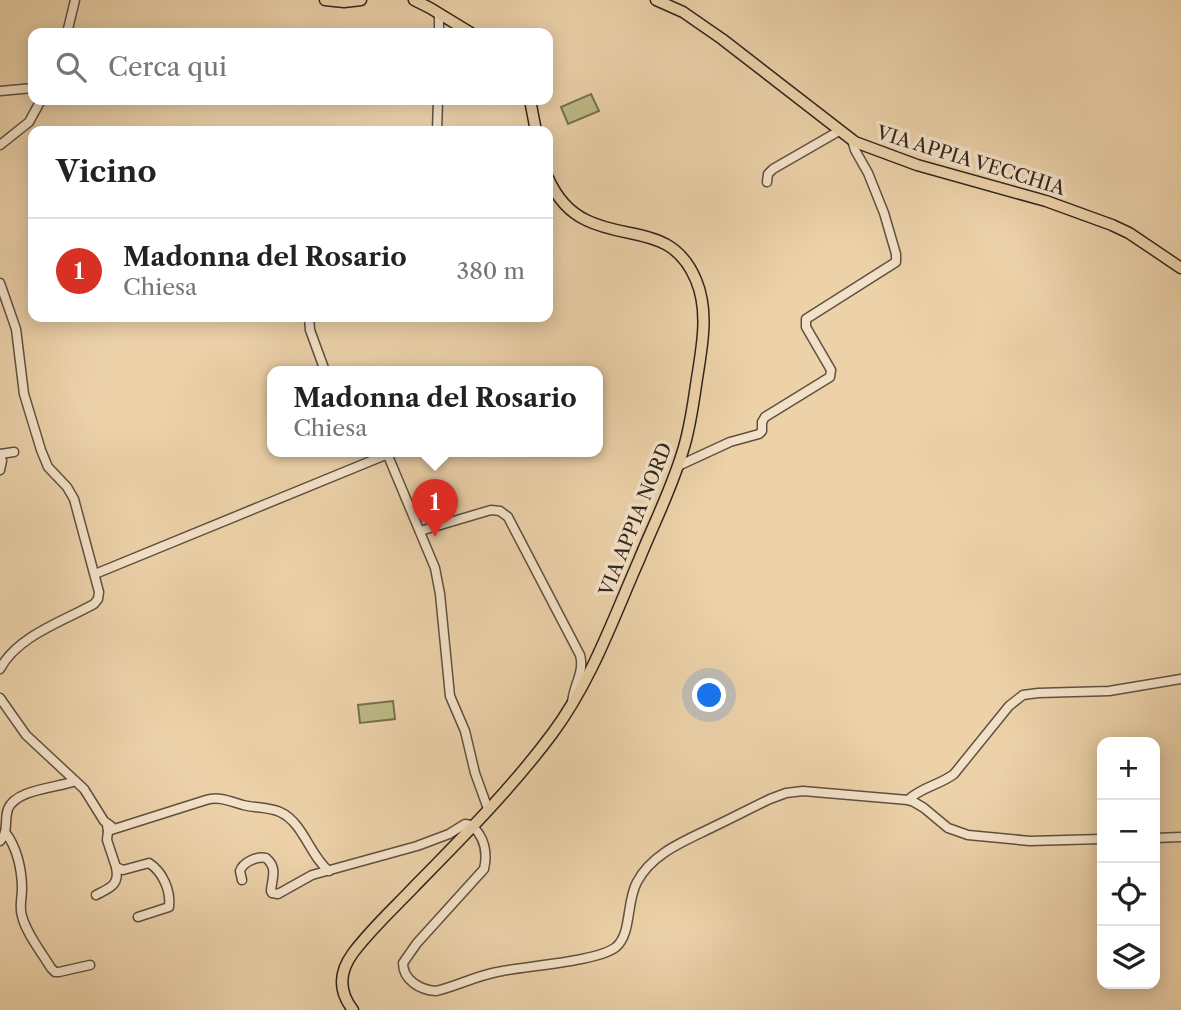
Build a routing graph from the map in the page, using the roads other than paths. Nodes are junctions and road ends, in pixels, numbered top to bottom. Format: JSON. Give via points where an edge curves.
{"nodes":[{"id":1,"x":75,"y":0,"type":"edge"},
{"id":2,"x":325,"y":0,"type":"edge"},
{"id":3,"x":361,"y":0,"type":"edge"},
{"id":4,"x":414,"y":0,"type":"edge"},
{"id":5,"x":656,"y":0,"type":"edge"},
{"id":6,"x":439,"y":13,"type":"junction"},
{"id":7,"x":68,"y":28,"type":"edge"},
{"id":8,"x":439,"y":28,"type":"edge"},
{"id":9,"x":463,"y":28,"type":"edge"},
{"id":10,"x":28,"y":88,"type":"edge"},
{"id":11,"x":0,"y":91,"type":"edge"},
{"id":12,"x":38,"y":105,"type":"edge"},
{"id":13,"x":438,"y":105,"type":"edge"},
{"id":14,"x":531,"y":105,"type":"edge"},
{"id":15,"x":438,"y":126,"type":"edge"},
{"id":16,"x":536,"y":126,"type":"edge"},
{"id":17,"x":839,"y":131,"type":"junction"},
{"id":18,"x":852,"y":140,"type":"junction"},
{"id":19,"x":0,"y":145,"type":"edge"},
{"id":20,"x":767,"y":182,"type":"dead end"},
{"id":21,"x":553,"y":187,"type":"edge"},
{"id":22,"x":1181,"y":268,"type":"edge"},
{"id":23,"x":0,"y":283,"type":"edge"},
{"id":24,"x":309,"y":322,"type":"edge"},
{"id":25,"x":323,"y":366,"type":"edge"},
{"id":26,"x":14,"y":452,"type":"dead end"},
{"id":27,"x":0,"y":454,"type":"edge"},
{"id":28,"x":375,"y":457,"type":"edge"},
{"id":29,"x":389,"y":457,"type":"edge"},
{"id":30,"x":678,"y":466,"type":"junction"},
{"id":31,"x":0,"y":470,"type":"edge"},
{"id":32,"x":420,"y":531,"type":"junction"},
{"id":33,"x":95,"y":574,"type":"junction"},
{"id":34,"x":0,"y":669,"type":"edge"},
{"id":35,"x":1181,"y":679,"type":"edge"},
{"id":36,"x":0,"y":698,"type":"edge"},
{"id":37,"x":572,"y":706,"type":"junction"},
{"id":38,"x":75,"y":781,"type":"junction"},
{"id":39,"x":481,"y":789,"type":"junction"},
{"id":40,"x":498,"y":799,"type":"junction"},
{"id":41,"x":908,"y":800,"type":"junction"},
{"id":42,"x":488,"y":809,"type":"junction"},
{"id":43,"x":473,"y":826,"type":"junction"},
{"id":44,"x":110,"y":828,"type":"junction"},
{"id":45,"x":5,"y":832,"type":"junction"},
{"id":46,"x":1181,"y":837,"type":"edge"},
{"id":47,"x":1160,"y":838,"type":"edge"},
{"id":48,"x":1097,"y":839,"type":"edge"},
{"id":49,"x":0,"y":841,"type":"edge"},
{"id":50,"x":116,"y":867,"type":"junction"},
{"id":51,"x":329,"y":871,"type":"junction"},
{"id":52,"x":242,"y":880,"type":"dead end"},
{"id":53,"x":96,"y":895,"type":"dead end"},
{"id":54,"x":138,"y":917,"type":"dead end"},
{"id":55,"x":90,"y":965,"type":"dead end"},
{"id":56,"x":353,"y":1010,"type":"edge"}],
"edges":[{"from":1,"to":7,"type":"street"},
{"from":2,"to":3,"type":"main road"},
{"from":4,"to":6,"type":"main road"},
{"from":5,"to":17,"type":"main road","name":"VIA APPIA VECCHIA","via":[[715,34]]},
{"from":6,"to":8,"type":"street"},
{"from":6,"to":9,"type":"main road"},
{"from":10,"to":11,"type":"street"},
{"from":12,"to":19,"type":"street","via":[[28,124]]},
{"from":13,"to":15,"type":"street"},
{"from":14,"to":16,"type":"main road"},
{"from":17,"to":18,"type":"main road","name":"VIA APPIA VECCHIA"},
{"from":17,"to":20,"type":"street","via":[[773,169]]},
{"from":18,"to":22,"type":"main road","name":"VIA APPIA VECCHIA","via":[[911,164],[1045,201],[1112,225]]},
{"from":18,"to":30,"type":"street","via":[[882,209],[896,262],[806,319],[830,377],[765,417],[760,434]]},
{"from":21,"to":30,"type":"main road","name":"VIA APPIA NORD","via":[[577,215],[663,243],[683,259],[695,278],[703,304],[702,339],[690,424]]},
{"from":23,"to":33,"type":"street","via":[[16,328],[27,407],[46,463],[73,498]]},
{"from":24,"to":25,"type":"street"},
{"from":26,"to":27,"type":"street"},
{"from":27,"to":31,"type":"street"},
{"from":28,"to":33,"type":"street"},
{"from":29,"to":32,"type":"street"},
{"from":30,"to":37,"type":"main road","name":"VIA APPIA NORD"},
{"from":32,"to":37,"type":"street","via":[[489,510],[508,517],[580,655]]},
{"from":32,"to":39,"type":"street","via":[[439,584],[450,696]]},
{"from":33,"to":34,"type":"street","via":[[97,602],[23,644]]},
{"from":35,"to":41,"type":"street","via":[[1114,691],[1023,695],[954,774]]},
{"from":36,"to":38,"type":"street","via":[[29,739]]},
{"from":37,"to":40,"type":"main road","name":"VIA APPIA NORD"},
{"from":38,"to":44,"type":"street"},
{"from":38,"to":45,"type":"street","via":[[15,799],[8,809]]},
{"from":39,"to":40,"type":"street"},
{"from":39,"to":42,"type":"street"},
{"from":40,"to":42,"type":"main road","name":"VIA APPIA NORD"},
{"from":41,"to":43,"type":"street","via":[[807,792],[776,796],[674,846],[652,863],[634,888],[625,934],[611,950],[429,990],[410,980],[403,963],[484,869],[483,842]]},
{"from":41,"to":48,"type":"street","via":[[948,828],[972,836],[1030,841]]},
{"from":42,"to":43,"type":"main road","name":"VIA APPIA NORD"},
{"from":43,"to":51,"type":"street","via":[[466,824],[417,846]]},
{"from":43,"to":56,"type":"main road","name":"VIA APPIA NORD","via":[[351,956],[342,982],[344,997]]},
{"from":44,"to":50,"type":"street","via":[[107,842]]},
{"from":44,"to":51,"type":"street","via":[[208,799],[223,799],[284,815]]},
{"from":45,"to":49,"type":"street"},
{"from":45,"to":55,"type":"street","via":[[19,867],[22,917],[51,968],[59,972]]},
{"from":46,"to":47,"type":"street"},
{"from":50,"to":53,"type":"street","via":[[115,884]]},
{"from":50,"to":54,"type":"street","via":[[125,870],[149,863],[163,878],[169,907]]},
{"from":51,"to":52,"type":"street","via":[[276,894],[270,889],[273,866],[260,857],[241,867]]}]}
